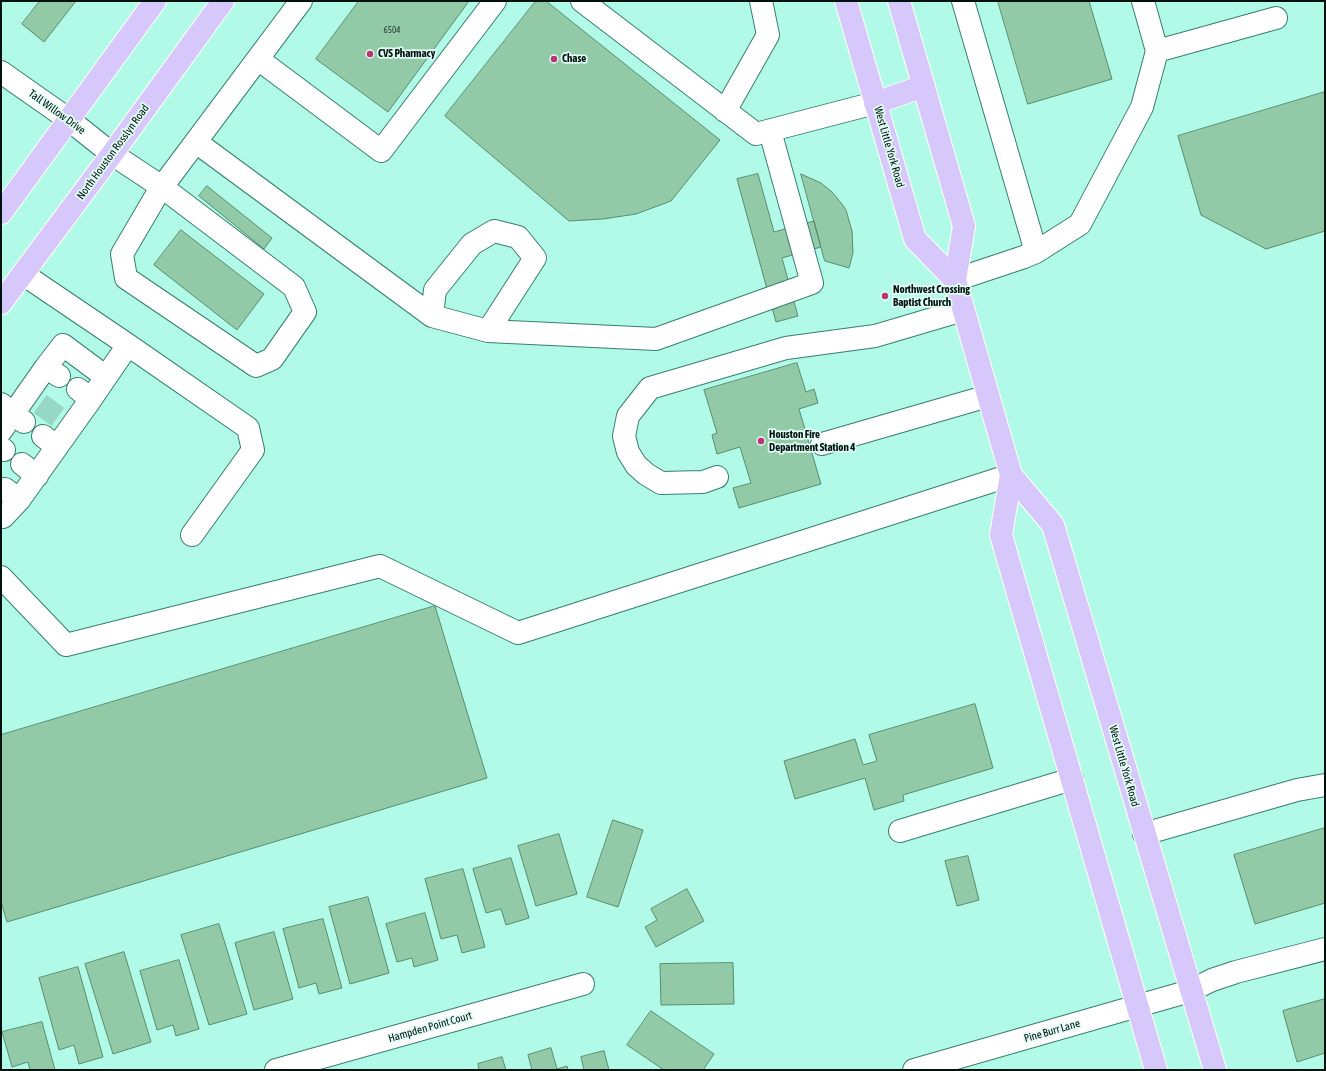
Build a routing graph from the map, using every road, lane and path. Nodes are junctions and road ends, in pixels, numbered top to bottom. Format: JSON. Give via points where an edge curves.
{"nodes":[{"id":1,"x":155,"y":1,"type":"edge"},
{"id":2,"x":223,"y":1,"type":"edge"},
{"id":3,"x":301,"y":1,"type":"edge"},
{"id":4,"x":495,"y":1,"type":"edge"},
{"id":5,"x":582,"y":1,"type":"edge"},
{"id":6,"x":761,"y":1,"type":"edge"},
{"id":7,"x":846,"y":1,"type":"edge"},
{"id":8,"x":899,"y":1,"type":"edge"},
{"id":9,"x":963,"y":1,"type":"edge"},
{"id":10,"x":1143,"y":1,"type":"edge"},
{"id":11,"x":1276,"y":18,"type":"dead end"},
{"id":12,"x":1157,"y":51,"type":"junction"},
{"id":13,"x":258,"y":59,"type":"junction"},
{"id":14,"x":1,"y":72,"type":"edge"},
{"id":15,"x":924,"y":86,"type":"junction"},
{"id":16,"x":876,"y":103,"type":"junction"},
{"id":17,"x":725,"y":110,"type":"junction"},
{"id":18,"x":68,"y":119,"type":"junction"},
{"id":19,"x":770,"y":131,"type":"junction"},
{"id":20,"x":196,"y":142,"type":"junction"},
{"id":21,"x":112,"y":154,"type":"junction"},
{"id":22,"x":162,"y":187,"type":"junction"},
{"id":23,"x":1,"y":213,"type":"edge"},
{"id":24,"x":1036,"y":252,"type":"junction"},
{"id":25,"x":23,"y":274,"type":"junction"},
{"id":26,"x":955,"y":280,"type":"junction"},
{"id":27,"x":1,"y":302,"type":"edge"},
{"id":28,"x":963,"y":310,"type":"junction"},
{"id":29,"x":432,"y":316,"type":"junction"},
{"id":30,"x":488,"y":331,"type":"junction"},
{"id":31,"x":128,"y":345,"type":"junction"},
{"id":32,"x":106,"y":377,"type":"junction"},
{"id":33,"x":988,"y":396,"type":"junction"},
{"id":34,"x":7,"y":428,"type":"edge"},
{"id":35,"x":822,"y":444,"type":"dead end"},
{"id":36,"x":1011,"y":476,"type":"junction"},
{"id":37,"x":717,"y":477,"type":"dead end"},
{"id":38,"x":1,"y":517,"type":"edge"},
{"id":39,"x":192,"y":535,"type":"dead end"},
{"id":40,"x":1,"y":577,"type":"edge"},
{"id":41,"x":1072,"y":779,"type":"junction"},
{"id":42,"x":1325,"y":785,"type":"edge"},
{"id":43,"x":900,"y":831,"type":"dead end"},
{"id":44,"x":1144,"y":834,"type":"junction"},
{"id":45,"x":1325,"y":949,"type":"edge"},
{"id":46,"x":583,"y":984,"type":"dead end"},
{"id":47,"x":1190,"y":991,"type":"junction"},
{"id":48,"x":1138,"y":1006,"type":"junction"},
{"id":49,"x":276,"y":1070,"type":"edge"},
{"id":50,"x":914,"y":1070,"type":"edge"},
{"id":51,"x":1156,"y":1070,"type":"edge"},
{"id":52,"x":1214,"y":1070,"type":"edge"}],
"edges":[{"from":1,"to":18,"type":"main road"},
{"from":2,"to":21,"type":"main road","name":"North Houston Rosslyn Road"},
{"from":3,"to":13,"type":"street"},
{"from":4,"to":13,"type":"street","via":[[381,151]]},
{"from":5,"to":17,"type":"street"},
{"from":6,"to":17,"type":"street","via":[[768,35]]},
{"from":7,"to":16,"type":"main road","name":"West Little York Road"},
{"from":8,"to":15,"type":"main road","name":"West Little York Road"},
{"from":9,"to":24,"type":"street"},
{"from":10,"to":12,"type":"street"},
{"from":11,"to":12,"type":"street"},
{"from":12,"to":24,"type":"street","via":[[1142,107],[1080,224]]},
{"from":13,"to":20,"type":"street"},
{"from":14,"to":18,"type":"street","name":"Tall Willow Drive"},
{"from":15,"to":16,"type":"main road"},
{"from":15,"to":26,"type":"main road","name":"West Little York Road","via":[[964,226]]},
{"from":16,"to":19,"type":"street"},
{"from":16,"to":26,"type":"main road","name":"West Little York Road","via":[[915,239]]},
{"from":17,"to":19,"type":"street","via":[[756,134]]},
{"from":18,"to":21,"type":"street","name":"Tall Willow Drive"},
{"from":18,"to":23,"type":"main road"},
{"from":19,"to":30,"type":"street","via":[[812,283],[656,338]]},
{"from":20,"to":22,"type":"street"},
{"from":20,"to":29,"type":"street"},
{"from":21,"to":22,"type":"street","name":"Tall Willow Drive"},
{"from":21,"to":25,"type":"main road","name":"North Houston Rosslyn Road"},
{"from":22,"to":22,"type":"street","name":"Tall Willow Drive","via":[[122,254],[126,278],[256,366],[272,359],[305,312],[294,287]]},
{"from":24,"to":26,"type":"street"},
{"from":25,"to":27,"type":"main road","name":"North Houston Rosslyn Road"},
{"from":25,"to":31,"type":"street"},
{"from":26,"to":28,"type":"main road","name":"West Little York Road"},
{"from":28,"to":33,"type":"main road","name":"West Little York Road"},
{"from":28,"to":37,"type":"street","via":[[875,336],[786,348],[650,388],[628,416],[624,436],[628,452],[636,465],[661,483],[702,482]]},
{"from":29,"to":30,"type":"street"},
{"from":29,"to":30,"type":"street","via":[[435,290],[472,244],[494,231],[518,236],[535,258]]},
{"from":31,"to":32,"type":"street"},
{"from":31,"to":39,"type":"street","via":[[248,428],[253,450]]},
{"from":32,"to":34,"type":"street","via":[[63,345],[53,371],[34,399]]},
{"from":32,"to":38,"type":"street","via":[[85,394],[29,470]]},
{"from":33,"to":35,"type":"street"},
{"from":33,"to":36,"type":"main road","name":"West Little York Road"},
{"from":36,"to":40,"type":"street","via":[[518,633],[380,566],[66,644]]},
{"from":36,"to":41,"type":"main road","name":"West Little York Road","via":[[1001,535]]},
{"from":36,"to":44,"type":"main road","name":"West Little York Road","via":[[1053,525]]},
{"from":41,"to":43,"type":"street"},
{"from":41,"to":48,"type":"main road","name":"West Little York Road"},
{"from":42,"to":44,"type":"street","via":[[1297,790]]},
{"from":44,"to":47,"type":"main road","name":"West Little York Road"},
{"from":45,"to":47,"type":"street","name":"Pine Burr Lane","via":[[1236,972]]},
{"from":46,"to":49,"type":"street","name":"Hampden Point Court"},
{"from":47,"to":48,"type":"street","name":"Pine Burr Lane"},
{"from":47,"to":52,"type":"main road","name":"West Little York Road"},
{"from":48,"to":50,"type":"street","name":"Pine Burr Lane"},
{"from":48,"to":51,"type":"main road","name":"West Little York Road"}]}
